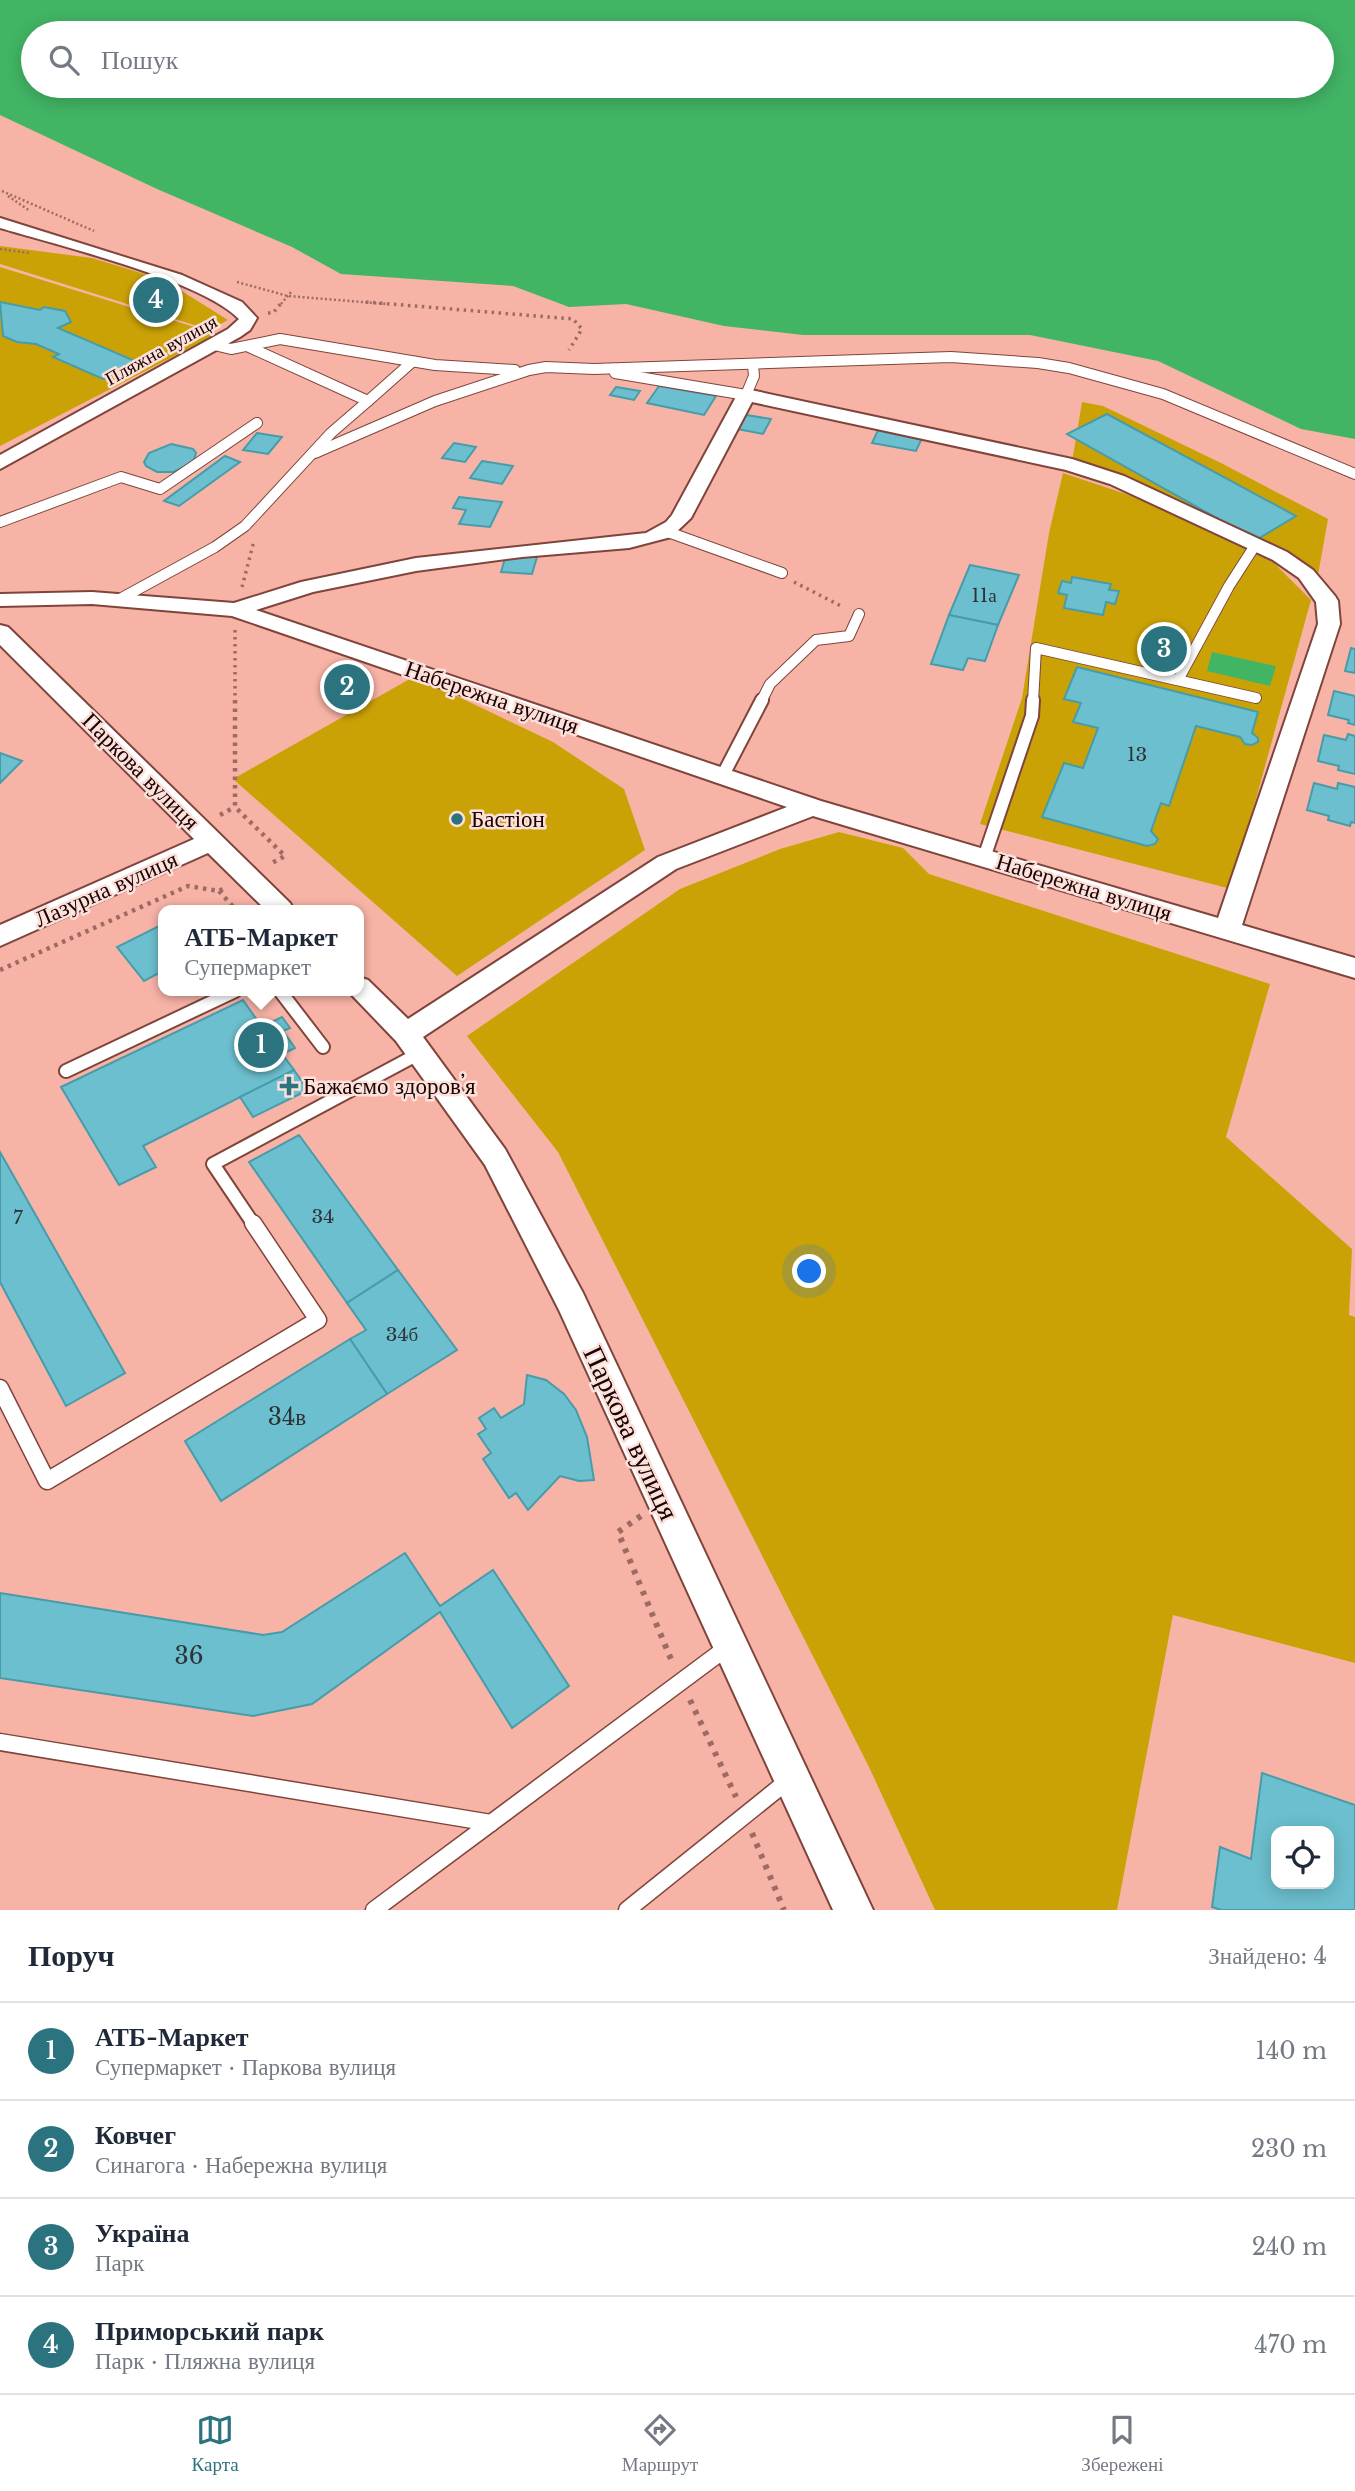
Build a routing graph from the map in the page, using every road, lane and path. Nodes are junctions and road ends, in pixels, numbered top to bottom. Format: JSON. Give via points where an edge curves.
{"nodes":[{"id":1,"x":1,"y":191,"type":"edge"},
{"id":2,"x":40,"y":216,"type":"dead end"},
{"id":3,"x":0,"y":223,"type":"edge"},
{"id":4,"x":100,"y":233,"type":"dead end"},
{"id":5,"x":234,"y":281,"type":"dead end"},
{"id":6,"x":292,"y":291,"type":"dead end"},
{"id":7,"x":288,"y":296,"type":"junction"},
{"id":8,"x":274,"y":313,"type":"dead end"},
{"id":9,"x":214,"y":345,"type":"junction"},
{"id":10,"x":249,"y":346,"type":"junction"},
{"id":11,"x":412,"y":362,"type":"junction"},
{"id":12,"x":753,"y":365,"type":"junction"},
{"id":13,"x":546,"y":367,"type":"junction"},
{"id":14,"x":594,"y":369,"type":"junction"},
{"id":15,"x":529,"y":370,"type":"junction"},
{"id":16,"x":746,"y":395,"type":"junction"},
{"id":17,"x":368,"y":401,"type":"junction"},
{"id":18,"x":257,"y":423,"type":"dead end"},
{"id":19,"x":315,"y":453,"type":"junction"},
{"id":20,"x":0,"y":463,"type":"edge"},
{"id":21,"x":1355,"y":474,"type":"edge"},
{"id":22,"x":0,"y":522,"type":"edge"},
{"id":23,"x":260,"y":532,"type":"dead end"},
{"id":24,"x":668,"y":532,"type":"junction"},
{"id":25,"x":1256,"y":544,"type":"junction"},
{"id":26,"x":782,"y":573,"type":"joint"},
{"id":27,"x":120,"y":599,"type":"junction"},
{"id":28,"x":0,"y":600,"type":"edge"},
{"id":29,"x":234,"y":610,"type":"junction"},
{"id":30,"x":859,"y":614,"type":"joint"},
{"id":31,"x":0,"y":632,"type":"edge"},
{"id":32,"x":1178,"y":680,"type":"junction"},
{"id":33,"x":1256,"y":698,"type":"dead end"},
{"id":34,"x":723,"y":775,"type":"junction"},
{"id":35,"x":812,"y":807,"type":"junction"},
{"id":36,"x":212,"y":841,"type":"junction"},
{"id":37,"x":285,"y":856,"type":"dead end"},
{"id":38,"x":984,"y":858,"type":"junction"},
{"id":39,"x":232,"y":905,"type":"edge"},
{"id":40,"x":276,"y":905,"type":"edge"},
{"id":41,"x":1227,"y":930,"type":"junction"},
{"id":42,"x":0,"y":936,"type":"edge"},
{"id":43,"x":1355,"y":968,"type":"edge"},
{"id":44,"x":0,"y":970,"type":"edge"},
{"id":45,"x":364,"y":992,"type":"edge"},
{"id":46,"x":224,"y":996,"type":"edge"},
{"id":47,"x":284,"y":996,"type":"edge"},
{"id":48,"x":413,"y":1044,"type":"junction"},
{"id":49,"x":323,"y":1047,"type":"dead end"},
{"id":50,"x":66,"y":1071,"type":"dead end"},
{"id":51,"x":0,"y":1388,"type":"edge"},
{"id":52,"x":663,"y":1501,"type":"junction"},
{"id":53,"x":729,"y":1646,"type":"junction"},
{"id":54,"x":681,"y":1681,"type":"junction"},
{"id":55,"x":0,"y":1742,"type":"edge"},
{"id":56,"x":790,"y":1779,"type":"junction"},
{"id":57,"x":491,"y":1823,"type":"junction"},
{"id":58,"x":374,"y":1910,"type":"edge"},
{"id":59,"x":627,"y":1910,"type":"edge"},
{"id":60,"x":853,"y":1910,"type":"edge"}],
"edges":[{"from":1,"to":2,"type":"path"},
{"from":1,"to":4,"type":"path"},
{"from":3,"to":9,"type":"street","name":"Пляжна вулиця","via":[[165,275],[246,310],[244,326]]},
{"from":5,"to":7,"type":"path"},
{"from":6,"to":7,"type":"path"},
{"from":7,"to":8,"type":"path"},
{"from":7,"to":13,"type":"path","via":[[573,319],[582,329],[573,347]]},
{"from":9,"to":10,"type":"lane","via":[[228,350]]},
{"from":9,"to":20,"type":"street","name":"Пляжна вулиця"},
{"from":10,"to":11,"type":"lane","via":[[280,339]]},
{"from":10,"to":17,"type":"lane"},
{"from":11,"to":15,"type":"lane"},
{"from":11,"to":17,"type":"lane"},
{"from":12,"to":14,"type":"lane"},
{"from":12,"to":16,"type":"lane"},
{"from":12,"to":21,"type":"lane","via":[[951,357],[1069,368],[1163,394]]},
{"from":13,"to":14,"type":"lane"},
{"from":13,"to":15,"type":"lane"},
{"from":14,"to":16,"type":"lane"},
{"from":15,"to":19,"type":"lane","via":[[435,401]]},
{"from":16,"to":24,"type":"street","via":[[681,518]]},
{"from":16,"to":25,"type":"street","via":[[1072,466],[1117,480]]},
{"from":17,"to":19,"type":"lane"},
{"from":18,"to":22,"type":"lane","via":[[160,489],[121,477]]},
{"from":19,"to":27,"type":"lane","via":[[245,526]]},
{"from":23,"to":29,"type":"path"},
{"from":24,"to":26,"type":"lane"},
{"from":24,"to":29,"type":"street","via":[[640,540],[503,551],[405,566],[309,586]]},
{"from":25,"to":32,"type":"lane"},
{"from":25,"to":41,"type":"street","via":[[1306,574],[1327,601],[1329,624]]},
{"from":26,"to":30,"type":"path"},
{"from":27,"to":28,"type":"street","name":"Набережна вулиця"},
{"from":27,"to":29,"type":"street","name":"Набережна вулиця"},
{"from":29,"to":34,"type":"street","name":"Набережна вулиця"},
{"from":29,"to":37,"type":"path","via":[[235,807]]},
{"from":30,"to":34,"type":"lane","via":[[849,636],[816,640],[770,684]]},
{"from":31,"to":36,"type":"street","name":"Паркова вулиця"},
{"from":32,"to":33,"type":"lane"},
{"from":32,"to":38,"type":"lane","via":[[1036,648],[1032,716]]},
{"from":34,"to":35,"type":"street","name":"Набережна вулиця"},
{"from":35,"to":38,"type":"street","name":"Набережна вулиця"},
{"from":35,"to":48,"type":"street","via":[[667,863]]},
{"from":36,"to":40,"type":"street","name":"Паркова вулиця"},
{"from":36,"to":42,"type":"street","name":"Лазурна вулиця"},
{"from":38,"to":41,"type":"street","name":"Набережна вулиця"},
{"from":39,"to":44,"type":"path","via":[[219,891],[188,886]]},
{"from":41,"to":43,"type":"street","name":"Набережна вулиця"},
{"from":45,"to":48,"type":"street","name":"Паркова вулиця"},
{"from":46,"to":50,"type":"lane"},
{"from":47,"to":49,"type":"lane"},
{"from":48,"to":51,"type":"lane","via":[[214,1164],[318,1320],[47,1481]]},
{"from":48,"to":52,"type":"street","name":"Паркова вулиця","via":[[495,1157],[572,1303]]},
{"from":52,"to":53,"type":"street","name":"Паркова вулиця"},
{"from":52,"to":54,"type":"path","via":[[618,1532]]},
{"from":53,"to":54,"type":"lane"},
{"from":53,"to":56,"type":"street","name":"Паркова вулиця"},
{"from":54,"to":57,"type":"lane"},
{"from":55,"to":57,"type":"lane"},
{"from":56,"to":59,"type":"lane"},
{"from":56,"to":60,"type":"street","name":"Паркова вулиця"},
{"from":57,"to":58,"type":"lane"}]}
